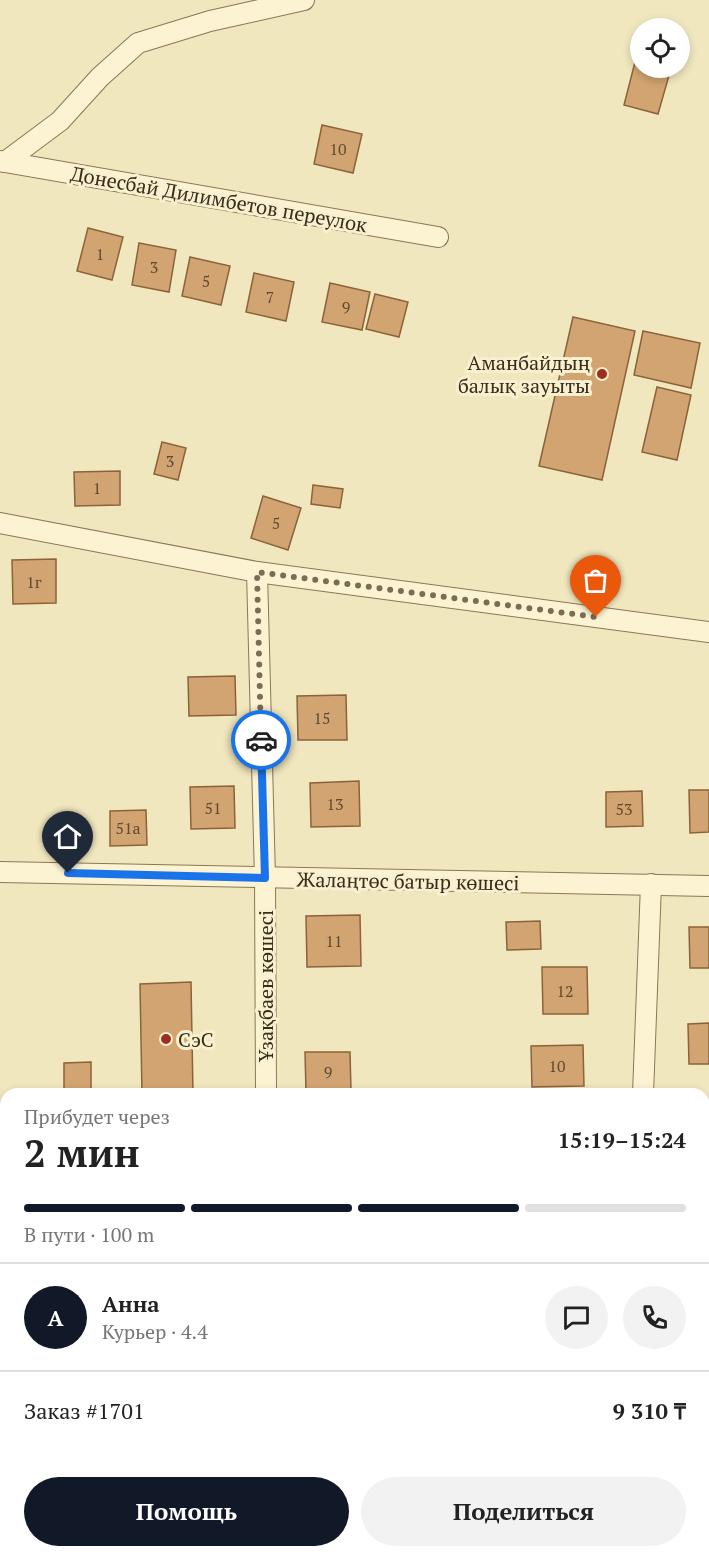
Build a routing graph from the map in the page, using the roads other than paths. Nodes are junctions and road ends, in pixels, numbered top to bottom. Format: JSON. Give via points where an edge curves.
{"nodes":[{"id":1,"x":304,"y":0,"type":"edge"},
{"id":2,"x":2,"y":162,"type":"edge"},
{"id":3,"x":438,"y":237,"type":"dead end"},
{"id":4,"x":0,"y":523,"type":"edge"},
{"id":5,"x":257,"y":572,"type":"junction"},
{"id":6,"x":709,"y":632,"type":"edge"},
{"id":7,"x":0,"y":872,"type":"edge"},
{"id":8,"x":265,"y":878,"type":"junction"},
{"id":9,"x":651,"y":884,"type":"junction"},
{"id":10,"x":709,"y":886,"type":"edge"},
{"id":11,"x":266,"y":1088,"type":"edge"},
{"id":12,"x":644,"y":1088,"type":"edge"}],
"edges":[{"from":1,"to":2,"type":"street","via":[[210,21],[138,43],[60,121]]},
{"from":2,"to":3,"type":"street","name":"Донесбай Дилимбетов переулок"},
{"from":4,"to":5,"type":"street"},
{"from":5,"to":6,"type":"street"},
{"from":5,"to":8,"type":"street","name":"Ұзақбаев көшесі"},
{"from":7,"to":8,"type":"street","name":"Жалаңтөс батыр көшесі"},
{"from":8,"to":9,"type":"street","name":"Жалаңтөс батыр көшесі"},
{"from":8,"to":11,"type":"street","name":"Ұзақбаев көшесі"},
{"from":9,"to":10,"type":"street","name":"Жалаңтөс батыр көшесі"},
{"from":9,"to":12,"type":"street"}]}
